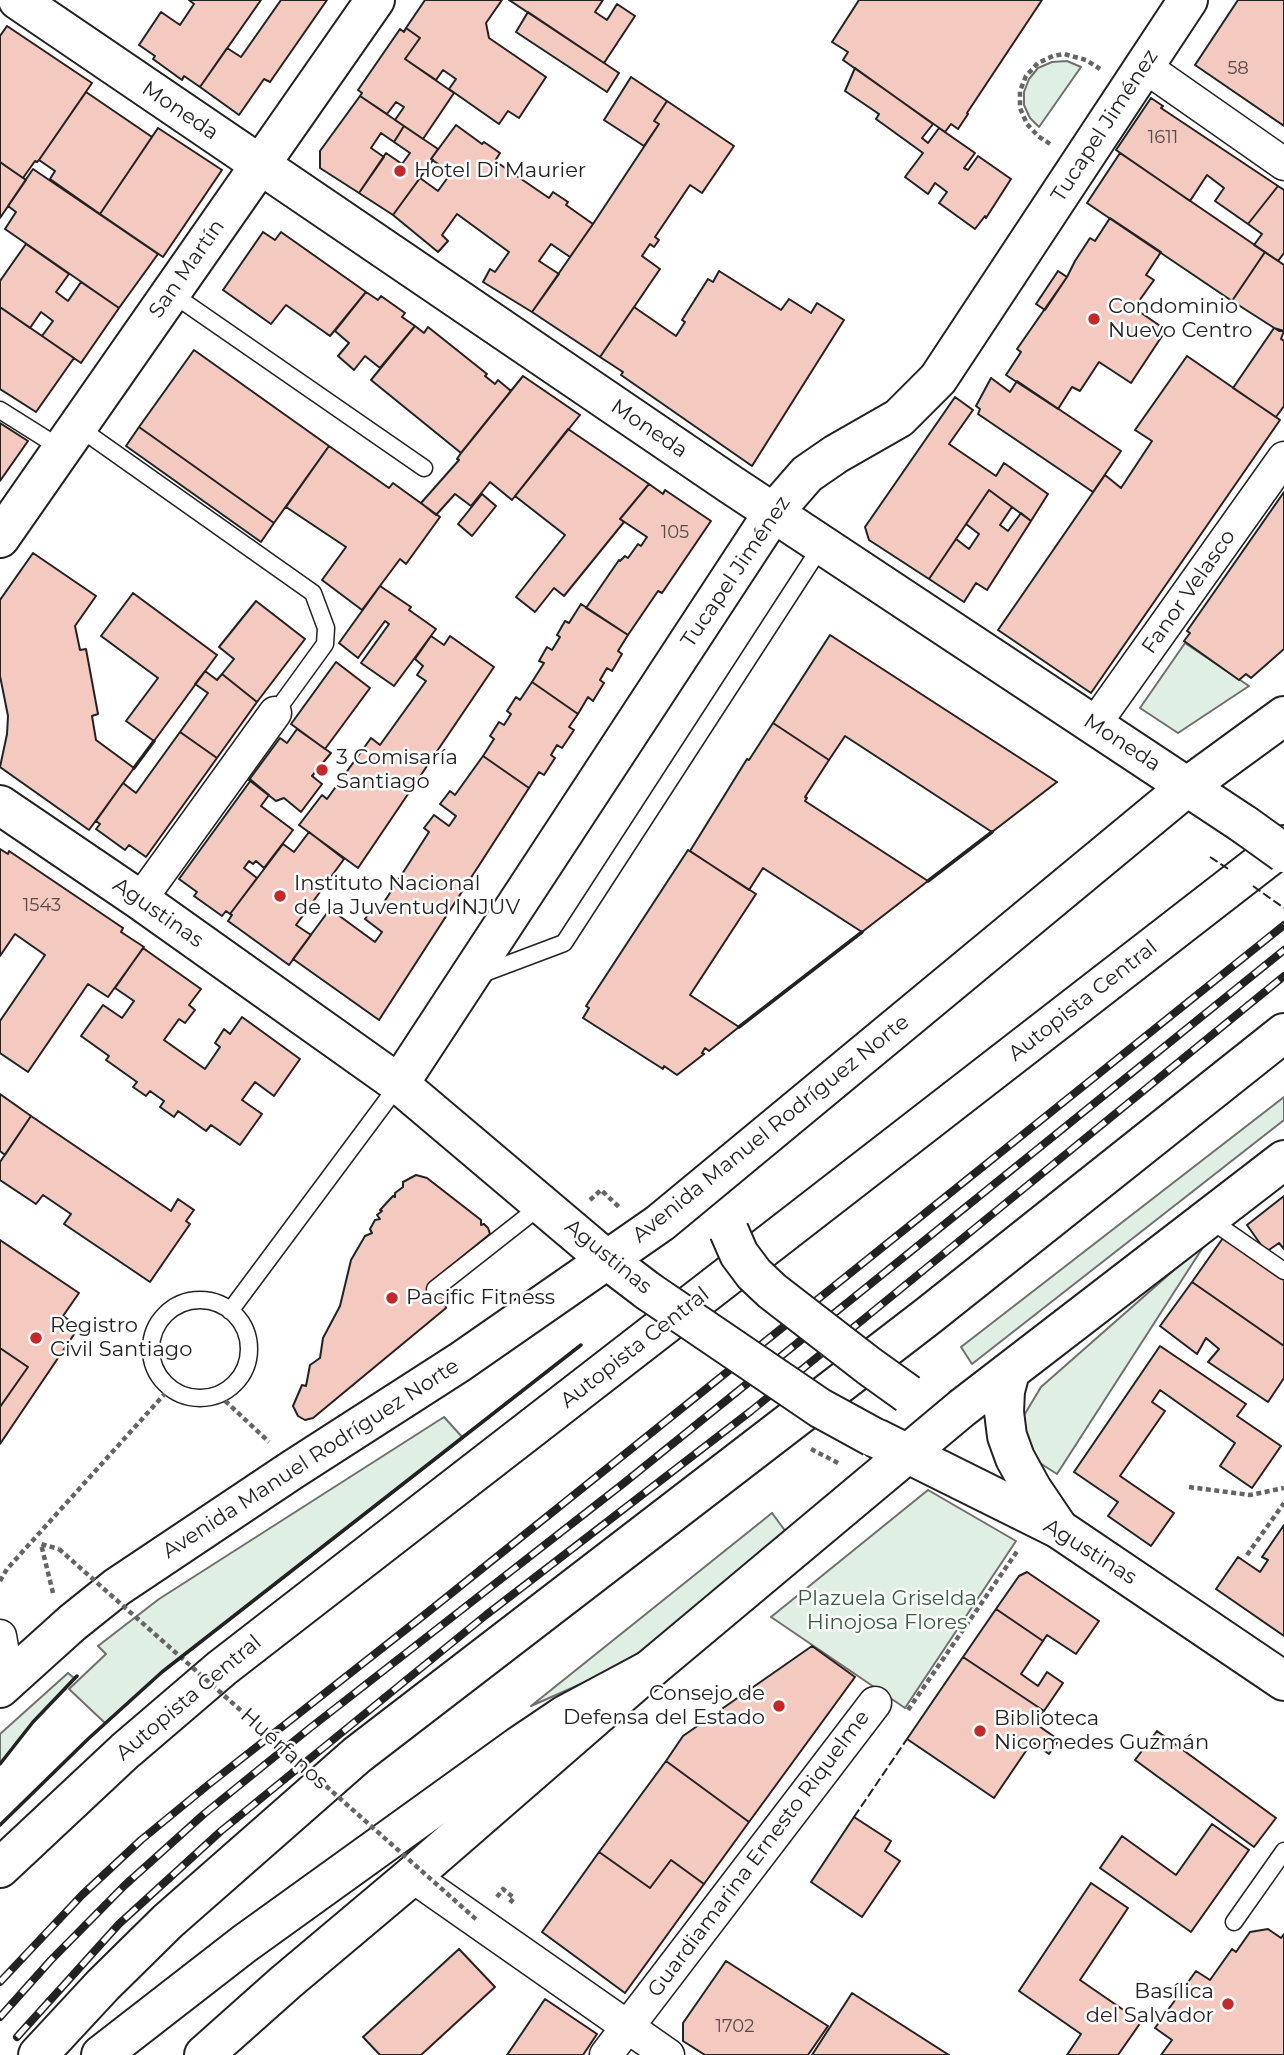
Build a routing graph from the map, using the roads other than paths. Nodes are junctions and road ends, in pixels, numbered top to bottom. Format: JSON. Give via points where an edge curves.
{"nodes":[{"id":1,"x":18,"y":0,"type":"edge"},
{"id":2,"x":375,"y":0,"type":"edge"},
{"id":3,"x":1188,"y":0,"type":"edge"},
{"id":4,"x":1137,"y":77,"type":"junction"},
{"id":5,"x":1284,"y":164,"type":"edge"},
{"id":6,"x":259,"y":165,"type":"junction"},
{"id":7,"x":171,"y":293,"type":"junction"},
{"id":8,"x":0,"y":410,"type":"edge"},
{"id":9,"x":70,"y":438,"type":"junction"},
{"id":10,"x":1284,"y":458,"type":"edge"},
{"id":11,"x":424,"y":468,"type":"dead end"},
{"id":12,"x":773,"y":513,"type":"junction"},
{"id":13,"x":0,"y":538,"type":"edge"},
{"id":14,"x":822,"y":545,"type":"junction"},
{"id":15,"x":275,"y":713,"type":"joint"},
{"id":16,"x":1284,"y":716,"type":"edge"},
{"id":17,"x":1094,"y":725,"type":"junction"},
{"id":18,"x":1188,"y":786,"type":"junction"},
{"id":19,"x":0,"y":805,"type":"edge"},
{"id":20,"x":1284,"y":845,"type":"edge"},
{"id":21,"x":1284,"y":853,"type":"edge"},
{"id":22,"x":140,"y":900,"type":"junction"},
{"id":23,"x":467,"y":980,"type":"junction"},
{"id":24,"x":1284,"y":1033,"type":"edge"},
{"id":25,"x":399,"y":1084,"type":"junction"},
{"id":26,"x":1284,"y":1160,"type":"edge"},
{"id":27,"x":726,"y":1169,"type":"junction"},
{"id":28,"x":543,"y":1204,"type":"junction"},
{"id":29,"x":1207,"y":1218,"type":"junction"},
{"id":30,"x":606,"y":1259,"type":"junction"},
{"id":31,"x":1284,"y":1271,"type":"edge"},
{"id":32,"x":435,"y":1289,"type":"dead end"},
{"id":33,"x":230,"y":1311,"type":"junction"},
{"id":34,"x":1010,"y":1372,"type":"junction"},
{"id":35,"x":962,"y":1408,"type":"junction"},
{"id":36,"x":907,"y":1454,"type":"junction"},
{"id":37,"x":1059,"y":1529,"type":"junction"},
{"id":38,"x":0,"y":1636,"type":"edge"},
{"id":39,"x":649,"y":1670,"type":"junction"},
{"id":40,"x":0,"y":1678,"type":"edge"},
{"id":41,"x":1284,"y":1681,"type":"edge"},
{"id":42,"x":0,"y":1688,"type":"edge"},
{"id":43,"x":875,"y":1703,"type":"road end"},
{"id":44,"x":1284,"y":1851,"type":"edge"},
{"id":45,"x":0,"y":1868,"type":"edge"},
{"id":46,"x":412,"y":1876,"type":"junction"},
{"id":47,"x":1234,"y":1923,"type":"dead end"},
{"id":48,"x":626,"y":2027,"type":"junction"},
{"id":49,"x":38,"y":2055,"type":"edge"},
{"id":50,"x":101,"y":2055,"type":"edge"},
{"id":51,"x":204,"y":2055,"type":"edge"},
{"id":52,"x":606,"y":2055,"type":"edge"},
{"id":53,"x":668,"y":2055,"type":"edge"}],
"edges":[{"from":1,"to":6,"type":"main road","name":"Moneda"},
{"from":2,"to":6,"type":"main road","name":"San Martín"},
{"from":3,"to":4,"type":"main road","name":"Tucapel Jiménez"},
{"from":4,"to":5,"type":"street"},
{"from":4,"to":12,"type":"main road","name":"Tucapel Jiménez","via":[[938,379],[898,418],[807,474]]},
{"from":6,"to":7,"type":"main road","name":"San Martín"},
{"from":6,"to":12,"type":"main road","name":"Moneda"},
{"from":7,"to":9,"type":"main road","name":"San Martín"},
{"from":7,"to":11,"type":"lane"},
{"from":8,"to":9,"type":"lane"},
{"from":9,"to":13,"type":"main road","name":"San Martín"},
{"from":9,"to":15,"type":"lane","via":[[313,593],[326,628],[325,644]]},
{"from":10,"to":17,"type":"street","name":"Fanor Velasco"},
{"from":12,"to":14,"type":"main road","name":"Moneda"},
{"from":12,"to":23,"type":"main road","name":"Tucapel Jiménez"},
{"from":14,"to":17,"type":"main road","name":"Moneda"},
{"from":14,"to":23,"type":"lane","via":[[564,943]]},
{"from":15,"to":22,"type":"street"},
{"from":16,"to":18,"type":"main road","name":"Avenida Manuel Rodríguez Norte"},
{"from":17,"to":18,"type":"main road","name":"Moneda"},
{"from":18,"to":21,"type":"main road","name":"Moneda","bridge":true},
{"from":18,"to":27,"type":"main road","name":"Avenida Manuel Rodríguez Norte"},
{"from":19,"to":22,"type":"main road","name":"Agustinas"},
{"from":20,"to":45,"type":"main road","name":"Autopista Central","via":[[222,1668]]},
{"from":22,"to":25,"type":"main road","name":"Agustinas"},
{"from":23,"to":25,"type":"main road","name":"Tucapel Jiménez"},
{"from":24,"to":49,"type":"main road","via":[[906,1333],[357,1755],[168,1920]]},
{"from":25,"to":28,"type":"main road","name":"Agustinas"},
{"from":25,"to":33,"type":"lane"},
{"from":26,"to":29,"type":"main road"},
{"from":27,"to":30,"type":"main road","name":"Avenida Manuel Rodríguez Norte","via":[[660,1223]]},
{"from":27,"to":35,"type":"main road","bridge":true,"via":[[723,1189],[729,1231],[739,1254],[763,1282],[908,1394]]},
{"from":28,"to":30,"type":"main road","name":"Agustinas"},
{"from":28,"to":32,"type":"lane"},
{"from":29,"to":31,"type":"lane"},
{"from":29,"to":34,"type":"main road"},
{"from":30,"to":36,"type":"main road","name":"Agustinas","bridge":true,"via":[[820,1408]]},
{"from":30,"to":42,"type":"main road","name":"Avenida Manuel Rodríguez Norte","via":[[460,1362],[166,1553],[72,1623]]},
{"from":33,"to":33,"type":"lane","via":[[242,1323],[248,1339],[244,1373],[219,1395],[185,1396],[170,1388],[152,1359],[157,1326],[167,1312],[198,1300],[216,1302]]},
{"from":34,"to":35,"type":"main road"},
{"from":34,"to":37,"type":"main road","via":[[1004,1412],[1007,1436],[1032,1489]]},
{"from":35,"to":36,"type":"main road"},
{"from":36,"to":37,"type":"main road","name":"Agustinas"},
{"from":36,"to":39,"type":"main road"},
{"from":37,"to":41,"type":"main road","name":"Agustinas"},
{"from":38,"to":40,"type":"street"},
{"from":39,"to":46,"type":"main road"},
{"from":39,"to":50,"type":"main road","via":[[565,1715],[519,1746],[244,1944]]},
{"from":43,"to":48,"type":"street","name":"Guardiamarina Ernesto Riquelme"},
{"from":44,"to":47,"type":"lane"},
{"from":46,"to":48,"type":"street"},
{"from":46,"to":51,"type":"main road"},
{"from":48,"to":52,"type":"street","name":"Guardiamarina Ernesto Riquelme"},
{"from":48,"to":53,"type":"street"}]}
